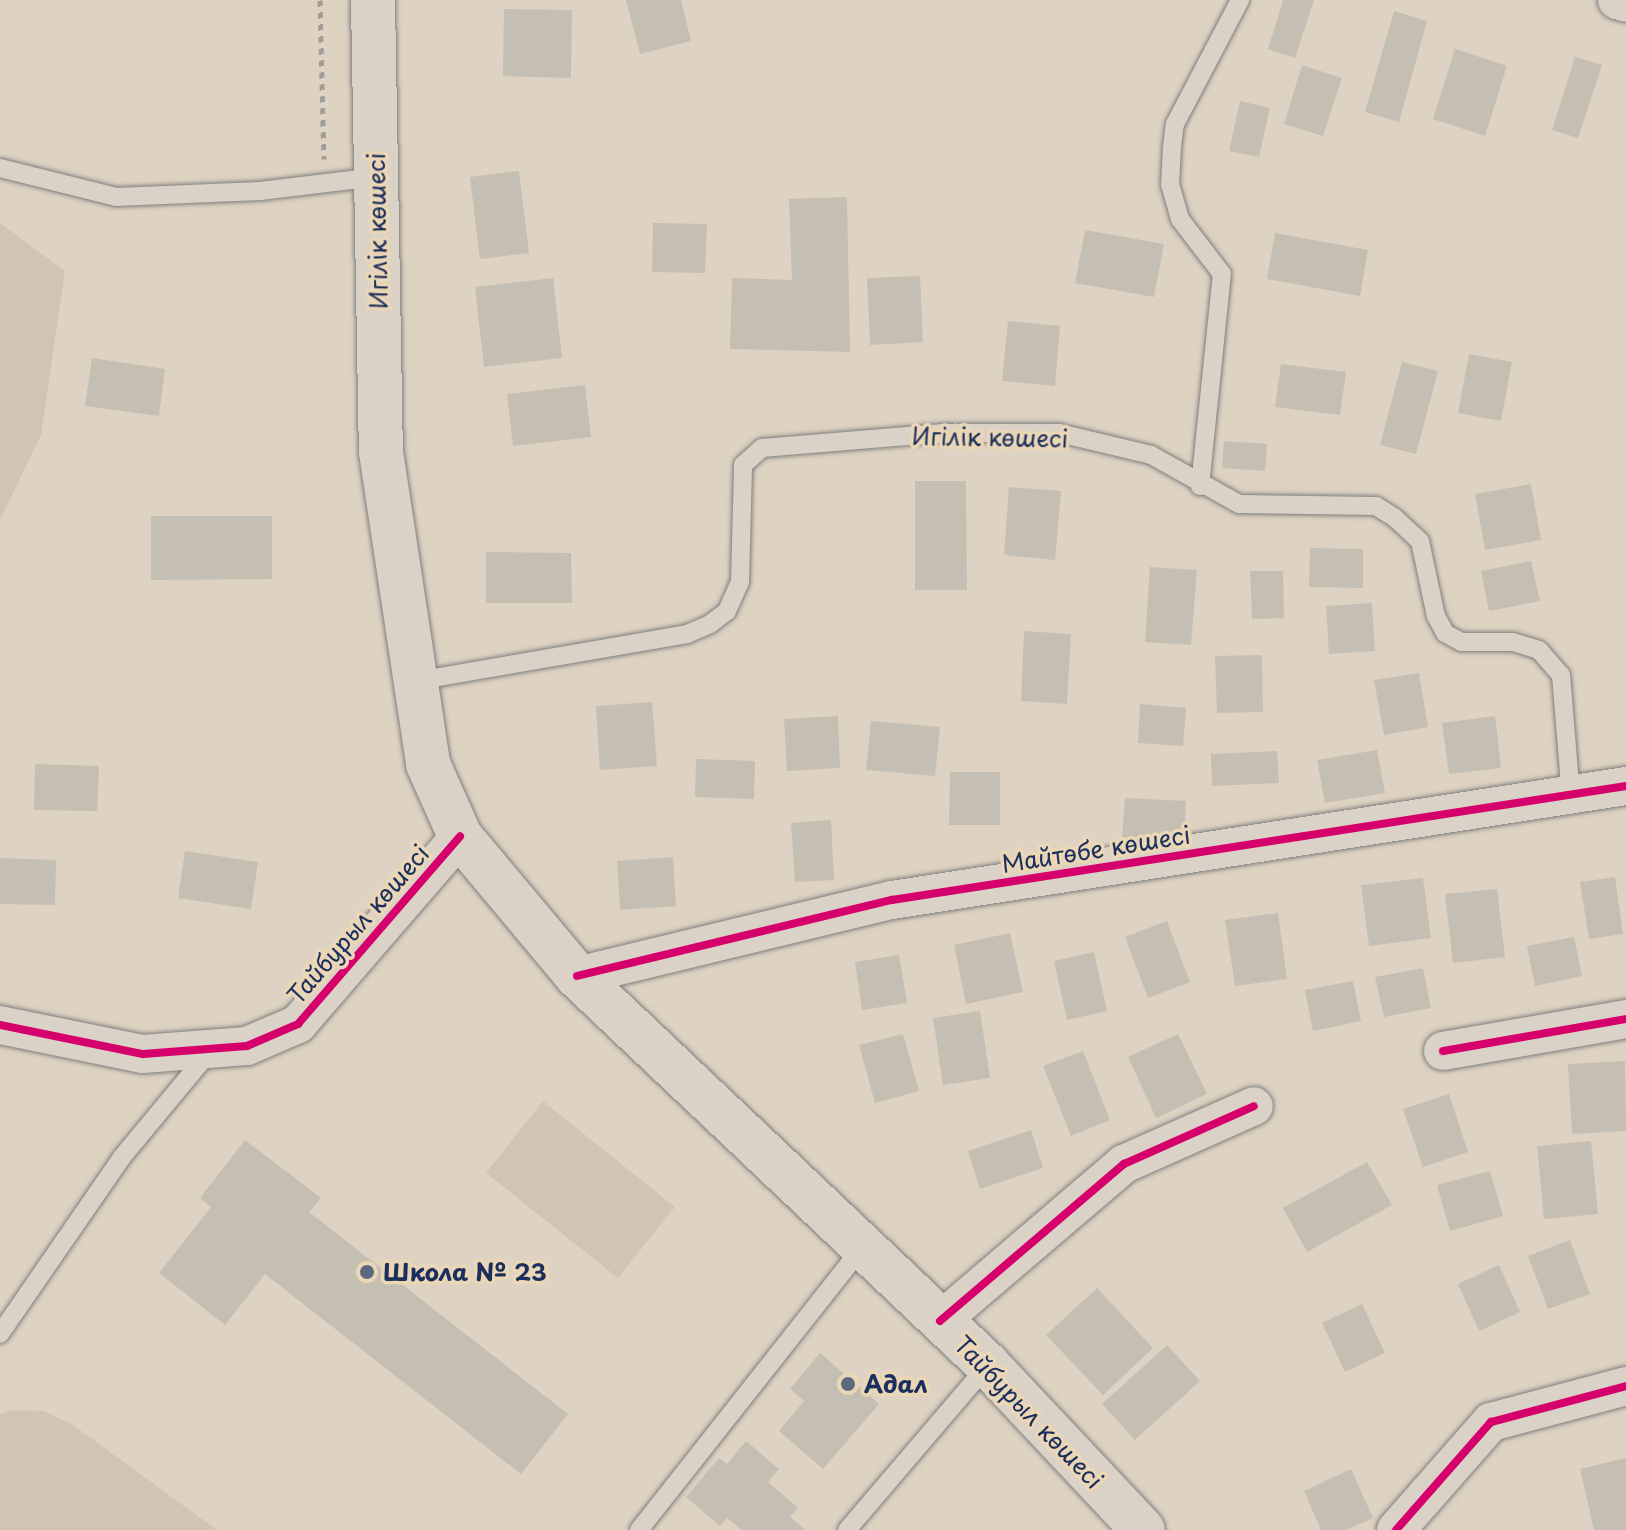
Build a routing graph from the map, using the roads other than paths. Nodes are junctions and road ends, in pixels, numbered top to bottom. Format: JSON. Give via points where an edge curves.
{"nodes":[{"id":1,"x":373,"y":0,"type":"edge"},
{"id":2,"x":1240,"y":0,"type":"edge"},
{"id":3,"x":1617,"y":0,"type":"edge"},
{"id":4,"x":1626,"y":3,"type":"edge"},
{"id":5,"x":0,"y":168,"type":"edge"},
{"id":6,"x":376,"y":177,"type":"junction"},
{"id":7,"x":1200,"y":486,"type":"junction"},
{"id":8,"x":413,"y":682,"type":"junction"},
{"id":9,"x":1626,"y":786,"type":"edge"},
{"id":10,"x":1571,"y":796,"type":"junction"},
{"id":11,"x":460,"y":836,"type":"junction"},
{"id":12,"x":577,"y":976,"type":"junction"},
{"id":13,"x":1626,"y":1019,"type":"edge"},
{"id":14,"x":0,"y":1025,"type":"edge"},
{"id":15,"x":210,"y":1051,"type":"junction"},
{"id":16,"x":1443,"y":1051,"type":"dead end"},
{"id":17,"x":1254,"y":1106,"type":"dead end"},
{"id":18,"x":863,"y":1246,"type":"junction"},
{"id":19,"x":940,"y":1321,"type":"junction"},
{"id":20,"x":0,"y":1334,"type":"edge"},
{"id":21,"x":988,"y":1365,"type":"junction"},
{"id":22,"x":1626,"y":1386,"type":"edge"},
{"id":23,"x":639,"y":1530,"type":"edge"},
{"id":24,"x":847,"y":1530,"type":"edge"},
{"id":25,"x":1143,"y":1530,"type":"edge"},
{"id":26,"x":1396,"y":1530,"type":"edge"}],
"edges":[{"from":1,"to":6,"type":"main road","name":"Игілік көшесі"},
{"from":2,"to":7,"type":"lane","via":[[1175,124],[1172,147],[1170,185],[1180,219],[1222,274]]},
{"from":3,"to":4,"type":"street"},
{"from":5,"to":6,"type":"lane","via":[[116,197]]},
{"from":6,"to":8,"type":"main road","name":"Игілік көшесі","via":[[381,452]]},
{"from":7,"to":8,"type":"lane","name":"Игілік көшесі","via":[[1151,455],[1059,433],[946,433],[762,448],[743,465],[740,582],[727,611],[710,624],[687,634]]},
{"from":7,"to":10,"type":"lane","name":"Игілік көшесі","via":[[1239,504],[1376,506],[1395,518],[1420,541],[1436,616],[1445,633],[1461,642],[1513,642],[1539,650],[1561,675]]},
{"from":8,"to":11,"type":"main road","name":"Игілік көшесі","via":[[428,764]]},
{"from":9,"to":10,"type":"street","name":"Майтөбе көшесі"},
{"from":10,"to":12,"type":"street","name":"Майтөбе көшесі","via":[[892,900]]},
{"from":11,"to":12,"type":"main road","name":"Тайбурыл көшесі"},
{"from":11,"to":15,"type":"street","name":"Тайбурыл көшесі","via":[[298,1024],[247,1046]]},
{"from":12,"to":18,"type":"main road","name":"Тайбурыл көшесі"},
{"from":13,"to":16,"type":"street"},
{"from":14,"to":15,"type":"street","name":"Тайбурыл көшесі","via":[[143,1054]]},
{"from":15,"to":20,"type":"lane","via":[[122,1157]]},
{"from":17,"to":19,"type":"street","via":[[1124,1164]]},
{"from":18,"to":19,"type":"main road","name":"Тайбурыл көшесі"},
{"from":18,"to":23,"type":"lane"},
{"from":19,"to":21,"type":"main road","name":"Тайбурыл көшесі"},
{"from":21,"to":24,"type":"lane"},
{"from":21,"to":25,"type":"main road","name":"Тайбурыл көшесі"},
{"from":22,"to":26,"type":"street","via":[[1491,1422]]}]}
